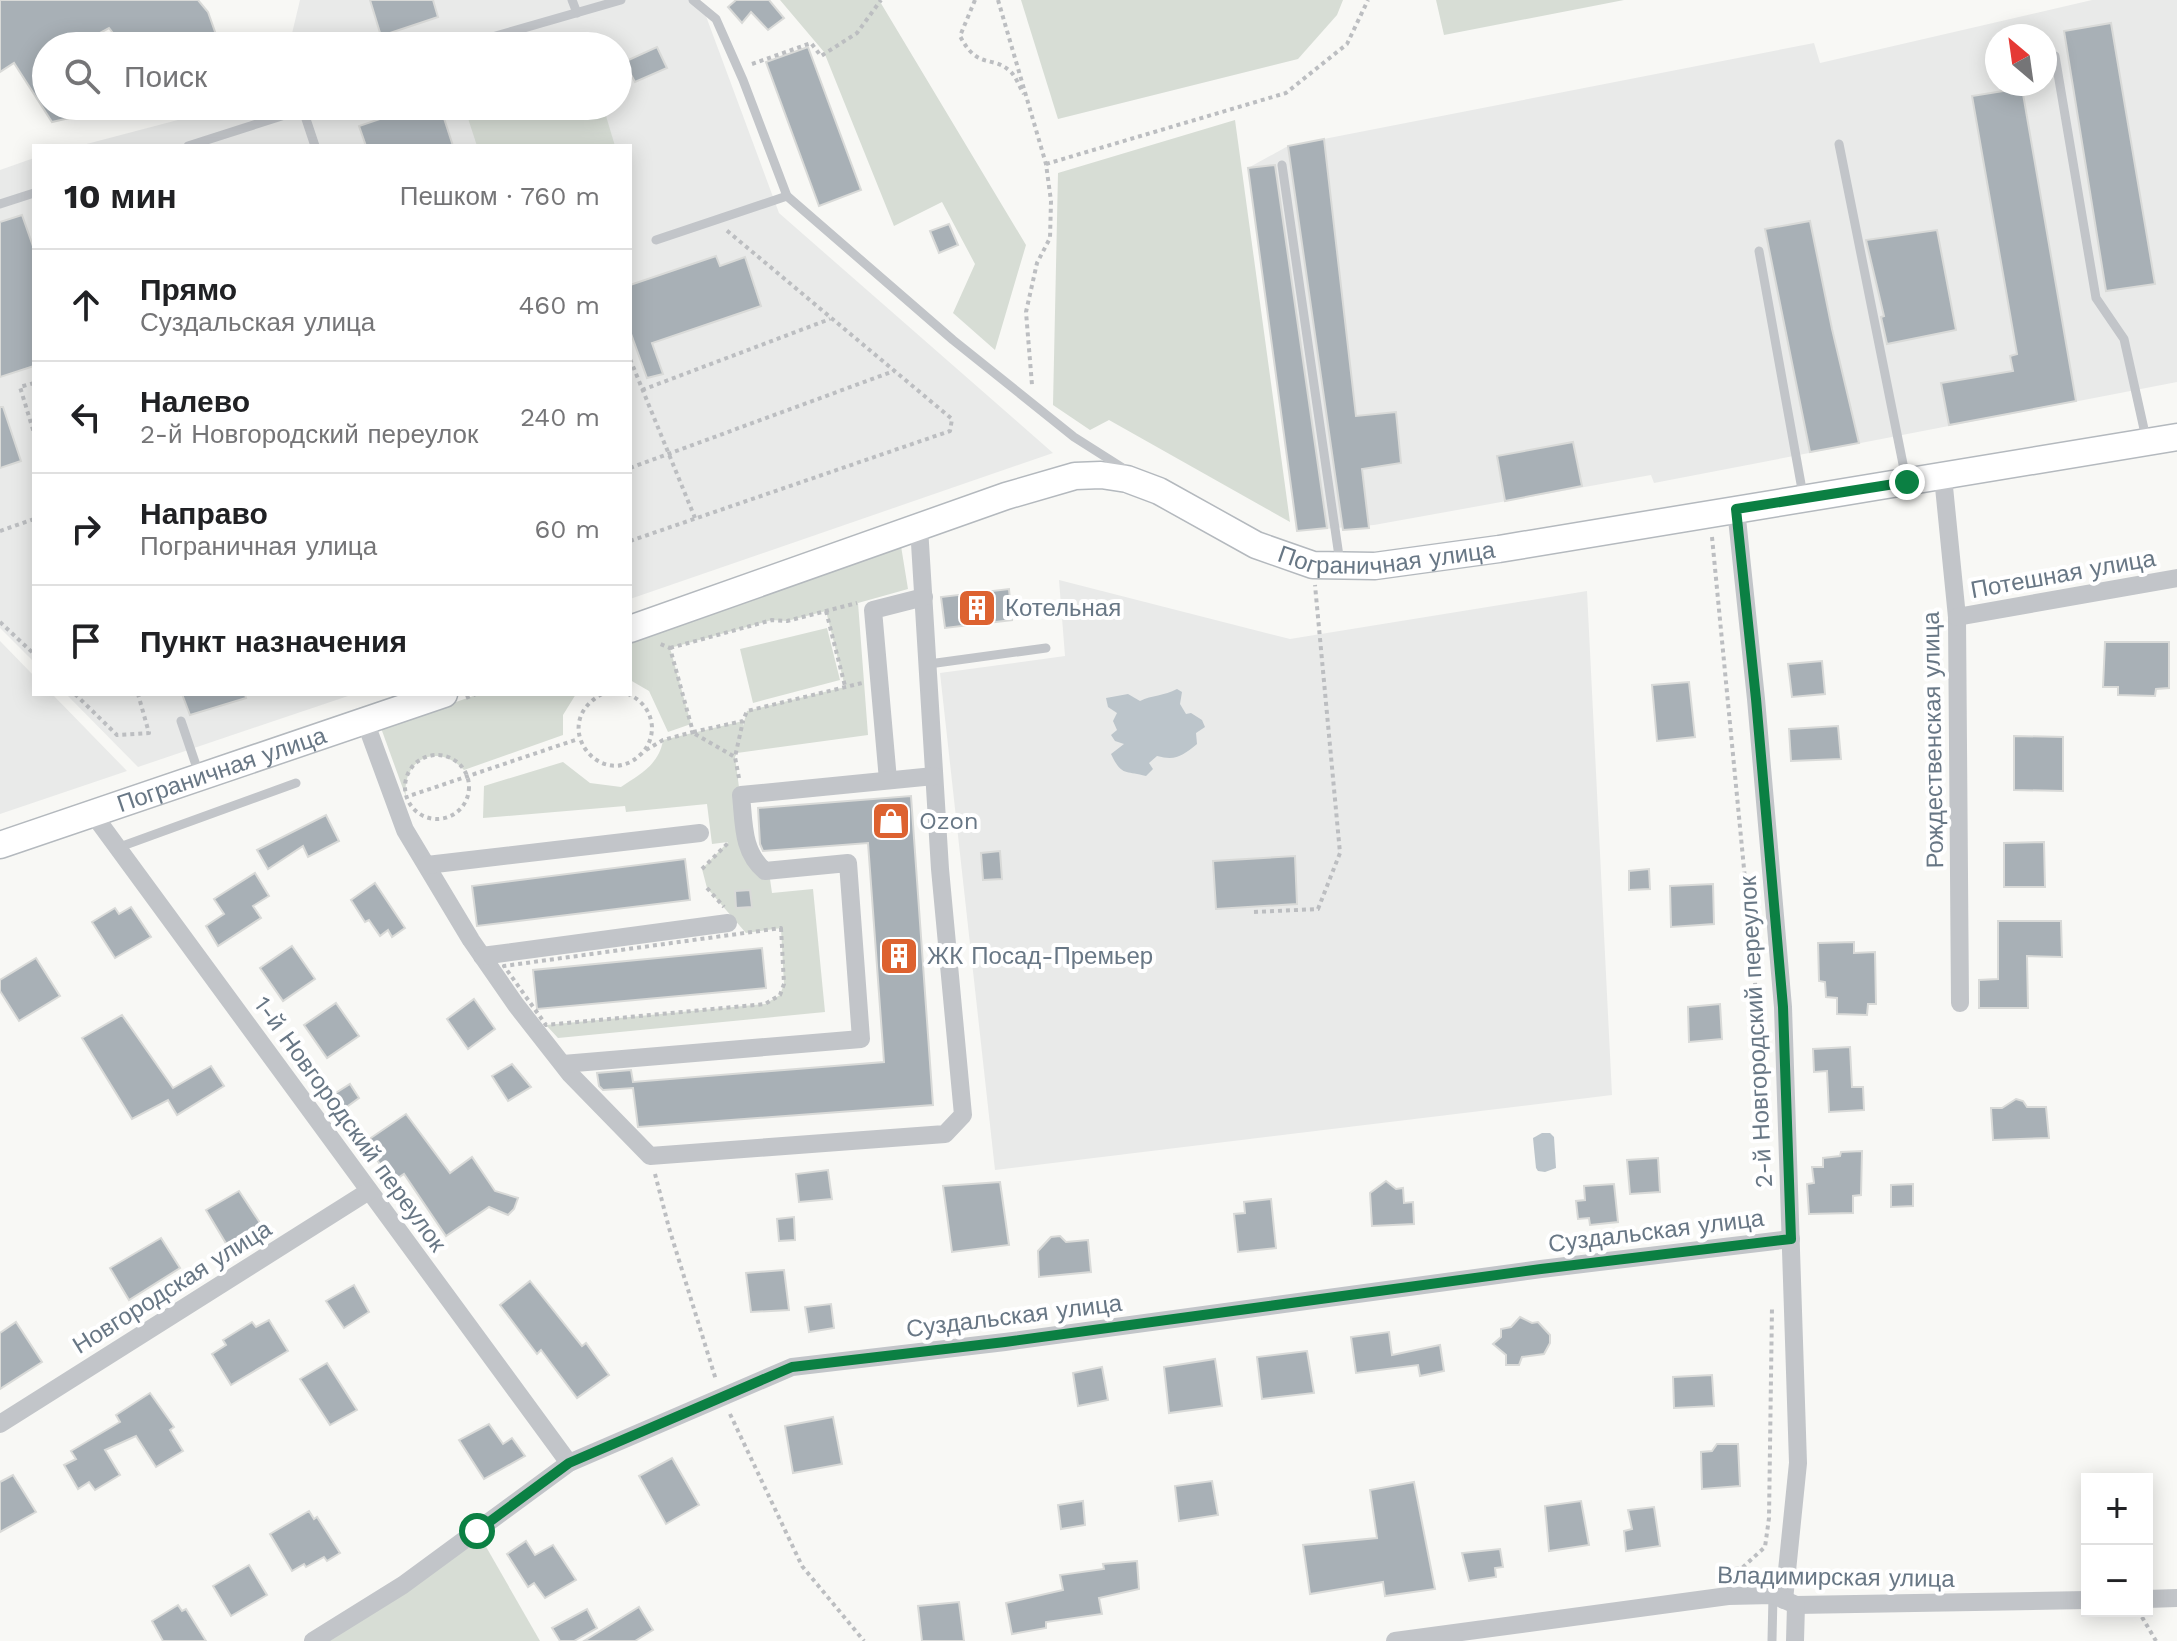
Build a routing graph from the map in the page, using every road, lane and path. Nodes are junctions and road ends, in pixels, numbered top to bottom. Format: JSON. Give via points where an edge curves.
{"nodes":[{"id":1,"x":572,"y":0,"type":"edge"},
{"id":2,"x":621,"y":0,"type":"edge"},
{"id":3,"x":693,"y":0,"type":"edge"},
{"id":4,"x":881,"y":0,"type":"edge"},
{"id":5,"x":975,"y":0,"type":"edge"},
{"id":6,"x":998,"y":0,"type":"edge"},
{"id":7,"x":1368,"y":0,"type":"edge"},
{"id":8,"x":577,"y":13,"type":"junction"},
{"id":9,"x":510,"y":32,"type":"edge"},
{"id":10,"x":2057,"y":68,"type":"edge"},
{"id":11,"x":738,"y":69,"type":"junction"},
{"id":12,"x":1028,"y":100,"type":"junction"},
{"id":13,"x":270,"y":120,"type":"edge"},
{"id":14,"x":310,"y":120,"type":"edge"},
{"id":15,"x":194,"y":144,"type":"edge"},
{"id":16,"x":315,"y":144,"type":"edge"},
{"id":17,"x":1839,"y":144,"type":"dead end"},
{"id":18,"x":1046,"y":164,"type":"junction"},
{"id":19,"x":1282,"y":165,"type":"dead end"},
{"id":20,"x":32,"y":194,"type":"edge"},
{"id":21,"x":787,"y":196,"type":"junction"},
{"id":22,"x":0,"y":204,"type":"edge"},
{"id":23,"x":715,"y":221,"type":"junction"},
{"id":24,"x":656,"y":240,"type":"dead end"},
{"id":25,"x":1759,"y":251,"type":"dead end"},
{"id":26,"x":830,"y":319,"type":"junction"},
{"id":27,"x":632,"y":364,"type":"edge"},
{"id":28,"x":894,"y":371,"type":"junction"},
{"id":29,"x":32,"y":384,"type":"edge"},
{"id":30,"x":642,"y":390,"type":"junction"},
{"id":31,"x":1030,"y":403,"type":"junction"},
{"id":32,"x":31,"y":413,"type":"edge"},
{"id":33,"x":2177,"y":437,"type":"edge"},
{"id":34,"x":2147,"y":442,"type":"junction"},
{"id":35,"x":670,"y":453,"type":"junction"},
{"id":36,"x":632,"y":467,"type":"edge"},
{"id":37,"x":1943,"y":477,"type":"junction"},
{"id":38,"x":1907,"y":482,"type":"junction"},
{"id":39,"x":1159,"y":491,"type":"junction"},
{"id":40,"x":1804,"y":498,"type":"junction"},
{"id":41,"x":1736,"y":509,"type":"junction"},
{"id":42,"x":695,"y":518,"type":"junction"},
{"id":43,"x":32,"y":520,"type":"edge"},
{"id":44,"x":919,"y":527,"type":"junction"},
{"id":45,"x":0,"y":531,"type":"edge"},
{"id":46,"x":1712,"y":534,"type":"dead end"},
{"id":47,"x":632,"y":540,"type":"edge"},
{"id":48,"x":1313,"y":565,"type":"junction"},
{"id":49,"x":1340,"y":566,"type":"junction"},
{"id":50,"x":2177,"y":578,"type":"edge"},
{"id":51,"x":924,"y":597,"type":"junction"},
{"id":52,"x":826,"y":611,"type":"junction"},
{"id":53,"x":859,"y":616,"type":"dead end"},
{"id":54,"x":1957,"y":617,"type":"junction"},
{"id":55,"x":0,"y":622,"type":"edge"},
{"id":56,"x":632,"y":628,"type":"edge"},
{"id":57,"x":657,"y":642,"type":"dead end"},
{"id":58,"x":670,"y":648,"type":"junction"},
{"id":59,"x":1046,"y":648,"type":"dead end"},
{"id":60,"x":32,"y":652,"type":"edge"},
{"id":61,"x":929,"y":664,"type":"junction"},
{"id":62,"x":862,"y":670,"type":"dead end"},
{"id":63,"x":845,"y":687,"type":"junction"},
{"id":64,"x":77,"y":696,"type":"edge"},
{"id":65,"x":139,"y":696,"type":"edge"},
{"id":66,"x":438,"y":696,"type":"edge"},
{"id":67,"x":599,"y":696,"type":"edge"},
{"id":68,"x":631,"y":696,"type":"edge"},
{"id":69,"x":181,"y":721,"type":"dead end"},
{"id":70,"x":365,"y":721,"type":"junction"},
{"id":71,"x":743,"y":721,"type":"junction"},
{"id":72,"x":693,"y":732,"type":"junction"},
{"id":73,"x":579,"y":739,"type":"junction"},
{"id":74,"x":643,"y":752,"type":"junction"},
{"id":75,"x":735,"y":757,"type":"junction"},
{"id":76,"x":467,"y":776,"type":"junction"},
{"id":77,"x":934,"y":776,"type":"junction"},
{"id":78,"x":200,"y":777,"type":"junction"},
{"id":79,"x":888,"y":780,"type":"junction"},
{"id":80,"x":296,"y":783,"type":"dead end"},
{"id":81,"x":741,"y":795,"type":"junction"},
{"id":82,"x":406,"y":797,"type":"junction"},
{"id":83,"x":93,"y":814,"type":"junction"},
{"id":84,"x":700,"y":833,"type":"dead end"},
{"id":85,"x":729,"y":842,"type":"dead end"},
{"id":86,"x":0,"y":845,"type":"edge"},
{"id":87,"x":117,"y":848,"type":"junction"},
{"id":88,"x":698,"y":858,"type":"dead end"},
{"id":89,"x":427,"y":865,"type":"junction"},
{"id":90,"x":707,"y":888,"type":"dead end"},
{"id":91,"x":704,"y":903,"type":"dead end"},
{"id":92,"x":1254,"y":912,"type":"dead end"},
{"id":93,"x":728,"y":923,"type":"dead end"},
{"id":94,"x":482,"y":956,"type":"junction"},
{"id":95,"x":532,"y":961,"type":"joint"},
{"id":96,"x":1960,"y":1003,"type":"dead end"},
{"id":97,"x":563,"y":1064,"type":"junction"},
{"id":98,"x":1767,"y":1148,"type":"dead end"},
{"id":99,"x":369,"y":1191,"type":"junction"},
{"id":100,"x":1791,"y":1239,"type":"junction"},
{"id":101,"x":1772,"y":1302,"type":"dead end"},
{"id":102,"x":0,"y":1424,"type":"edge"},
{"id":103,"x":569,"y":1463,"type":"junction"},
{"id":104,"x":1727,"y":1570,"type":"dead end"},
{"id":105,"x":2177,"y":1598,"type":"edge"},
{"id":106,"x":2153,"y":1599,"type":"edge"},
{"id":107,"x":1785,"y":1600,"type":"junction"},
{"id":108,"x":2081,"y":1600,"type":"edge"},
{"id":109,"x":2142,"y":1617,"type":"edge"},
{"id":110,"x":1772,"y":1640,"type":"edge"},
{"id":111,"x":313,"y":1641,"type":"edge"},
{"id":112,"x":1395,"y":1641,"type":"edge"},
{"id":113,"x":1795,"y":1641,"type":"edge"},
{"id":114,"x":2156,"y":1641,"type":"edge"}],
"edges":[{"from":1,"to":8,"type":"lane"},
{"from":2,"to":8,"type":"lane"},
{"from":3,"to":11,"type":"lane","via":[[716,19]]},
{"from":4,"to":11,"type":"path","via":[[857,33],[821,56],[811,43]]},
{"from":5,"to":12,"type":"path","via":[[960,36],[967,50],[1011,72]]},
{"from":6,"to":12,"type":"path"},
{"from":7,"to":18,"type":"path","via":[[1347,44],[1286,93]]},
{"from":8,"to":9,"type":"lane"},
{"from":10,"to":34,"type":"lane","via":[[2096,298],[2124,339]]},
{"from":11,"to":21,"type":"lane"},
{"from":12,"to":18,"type":"path"},
{"from":13,"to":15,"type":"lane"},
{"from":14,"to":16,"type":"lane"},
{"from":17,"to":38,"type":"lane"},
{"from":18,"to":31,"type":"path","via":[[1050,238],[1037,263],[1026,312]]},
{"from":19,"to":49,"type":"lane"},
{"from":20,"to":22,"type":"lane"},
{"from":21,"to":23,"type":"lane"},
{"from":21,"to":31,"type":"lane"},
{"from":23,"to":24,"type":"lane"},
{"from":23,"to":26,"type":"path"},
{"from":25,"to":40,"type":"lane"},
{"from":26,"to":28,"type":"path"},
{"from":26,"to":30,"type":"path"},
{"from":27,"to":30,"type":"path"},
{"from":28,"to":35,"type":"path"},
{"from":28,"to":42,"type":"path","via":[[952,419],[950,431]]},
{"from":29,"to":32,"type":"path","via":[[20,387]]},
{"from":30,"to":35,"type":"path"},
{"from":31,"to":39,"type":"lane"},
{"from":33,"to":34,"type":"street","name":"Пограничная улица"},
{"from":34,"to":37,"type":"street","name":"Пограничная улица"},
{"from":35,"to":36,"type":"path"},
{"from":35,"to":42,"type":"path"},
{"from":37,"to":38,"type":"street","name":"Пограничная улица"},
{"from":37,"to":54,"type":"street","name":"Рождественская улица"},
{"from":38,"to":40,"type":"street","name":"Пограничная улица"},
{"from":39,"to":44,"type":"street","name":"Пограничная улица","via":[[1127,479],[1075,476]]},
{"from":39,"to":48,"type":"street","name":"Пограничная улица","via":[[1256,545]]},
{"from":40,"to":41,"type":"street","name":"Пограничная улица"},
{"from":41,"to":49,"type":"street","name":"Пограничная улица","via":[[1499,549]]},
{"from":41,"to":100,"type":"street","name":"2-й Новгородский переулок","via":[[1783,1007]]},
{"from":42,"to":47,"type":"path"},
{"from":43,"to":45,"type":"path"},
{"from":44,"to":51,"type":"street"},
{"from":44,"to":56,"type":"street","name":"Пограничная улица"},
{"from":46,"to":98,"type":"path"},
{"from":48,"to":49,"type":"street","name":"Пограничная улица"},
{"from":48,"to":92,"type":"path","via":[[1340,853],[1318,909]]},
{"from":50,"to":54,"type":"street","name":"Потешная улица"},
{"from":51,"to":61,"type":"street"},
{"from":51,"to":79,"type":"street","via":[[873,610]]},
{"from":52,"to":53,"type":"path","via":[[858,603]]},
{"from":52,"to":58,"type":"path"},
{"from":52,"to":63,"type":"path"},
{"from":54,"to":96,"type":"street","name":"Рождественская улица"},
{"from":55,"to":60,"type":"path"},
{"from":57,"to":58,"type":"path"},
{"from":58,"to":72,"type":"path"},
{"from":59,"to":61,"type":"lane"},
{"from":61,"to":77,"type":"street"},
{"from":62,"to":63,"type":"path","via":[[863,683]]},
{"from":63,"to":71,"type":"path","via":[[747,711]]},
{"from":64,"to":65,"type":"path","via":[[117,735],[149,733]]},
{"from":66,"to":70,"type":"street","name":"Пограничная улица"},
{"from":67,"to":73,"type":"path","via":[[580,717]]},
{"from":68,"to":74,"type":"path","via":[[649,715],[651,737]]},
{"from":69,"to":78,"type":"lane"},
{"from":70,"to":78,"type":"street","name":"Пограничная улица"},
{"from":70,"to":89,"type":"street","via":[[405,830]]},
{"from":71,"to":72,"type":"path"},
{"from":71,"to":75,"type":"path"},
{"from":72,"to":74,"type":"path"},
{"from":72,"to":75,"type":"path"},
{"from":73,"to":74,"type":"path","via":[[592,757],[613,765]]},
{"from":73,"to":76,"type":"path"},
{"from":75,"to":81,"type":"path"},
{"from":76,"to":82,"type":"path"},
{"from":76,"to":82,"type":"path","via":[[448,757],[428,757],[407,777]]},
{"from":76,"to":82,"type":"path","via":[[466,801],[451,817],[429,819]]},
{"from":77,"to":79,"type":"street"},
{"from":77,"to":97,"type":"street","via":[[963,1115],[945,1134],[650,1156]]},
{"from":78,"to":83,"type":"street","name":"Пограничная улица"},
{"from":79,"to":81,"type":"street"},
{"from":80,"to":87,"type":"lane"},
{"from":81,"to":97,"type":"street","via":[[752,860],[765,871],[848,863],[861,1039]]},
{"from":83,"to":86,"type":"street","name":"Пограничная улица"},
{"from":83,"to":87,"type":"street","name":"1-й Новгородский переулок"},
{"from":84,"to":89,"type":"street"},
{"from":85,"to":88,"type":"path","via":[[703,871]]},
{"from":87,"to":99,"type":"street","name":"1-й Новгородский переулок"},
{"from":89,"to":94,"type":"street"},
{"from":90,"to":91,"type":"path"},
{"from":93,"to":94,"type":"street"},
{"from":94,"to":97,"type":"street"},
{"from":95,"to":95,"type":"path","via":[[781,928],[784,984],[780,995],[765,1004],[546,1025],[504,966]]},
{"from":99,"to":102,"type":"street","name":"Новгородская улица"},
{"from":99,"to":103,"type":"street","name":"1-й Новгородский переулок"},
{"from":100,"to":103,"type":"street","name":"Суздальская улица","via":[[792,1367]]},
{"from":100,"to":107,"type":"street","name":"2-й Новгородский переулок","via":[[1798,1463]]},
{"from":101,"to":104,"type":"path","via":[[1765,1547],[1742,1568]]},
{"from":103,"to":111,"type":"street","name":"Суздальская улица","via":[[403,1585]]},
{"from":105,"to":106,"type":"street"},
{"from":107,"to":108,"type":"street","name":"Владимирская улица"},
{"from":107,"to":110,"type":"lane"},
{"from":107,"to":112,"type":"street","name":"Владимирская улица","via":[[1728,1596]]},
{"from":107,"to":113,"type":"street","name":"2-й Новгородский переулок"},
{"from":109,"to":114,"type":"path"}]}
